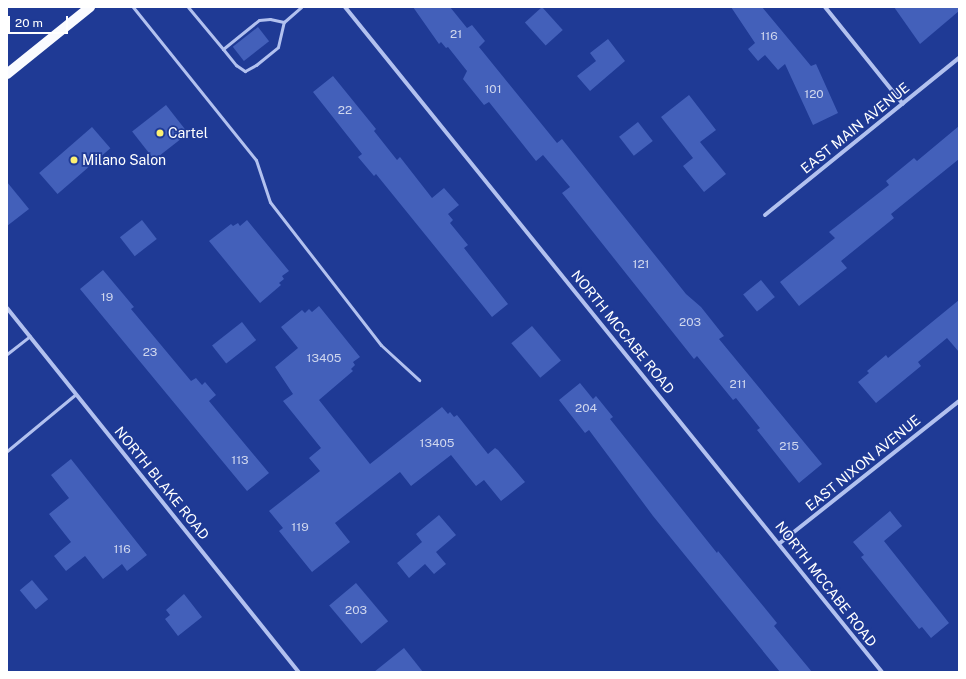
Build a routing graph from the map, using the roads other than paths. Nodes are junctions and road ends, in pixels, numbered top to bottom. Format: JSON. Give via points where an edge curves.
{"nodes":[{"id":1,"x":90,"y":7,"type":"edge"},
{"id":2,"x":133,"y":7,"type":"edge"},
{"id":3,"x":188,"y":7,"type":"edge"},
{"id":4,"x":301,"y":7,"type":"edge"},
{"id":5,"x":345,"y":7,"type":"edge"},
{"id":6,"x":825,"y":7,"type":"edge"},
{"id":7,"x":284,"y":22,"type":"junction"},
{"id":8,"x":223,"y":49,"type":"junction"},
{"id":9,"x":959,"y":58,"type":"edge"},
{"id":10,"x":7,"y":74,"type":"edge"},
{"id":11,"x":903,"y":104,"type":"junction"},
{"id":12,"x":765,"y":215,"type":"dead end"},
{"id":13,"x":7,"y":308,"type":"edge"},
{"id":14,"x":30,"y":336,"type":"junction"},
{"id":15,"x":7,"y":354,"type":"edge"},
{"id":16,"x":419,"y":380,"type":"dead end"},
{"id":17,"x":76,"y":394,"type":"junction"},
{"id":18,"x":959,"y":401,"type":"edge"},
{"id":19,"x":7,"y":451,"type":"edge"},
{"id":20,"x":780,"y":543,"type":"junction"},
{"id":21,"x":299,"y":672,"type":"edge"},
{"id":22,"x":882,"y":672,"type":"edge"}],
"edges":[{"from":1,"to":10,"type":"main road"},
{"from":2,"to":16,"type":"lane","via":[[256,160],[270,202],[381,345]]},
{"from":3,"to":8,"type":"lane"},
{"from":4,"to":7,"type":"lane"},
{"from":5,"to":20,"type":"street","name":"NORTH MCCABE ROAD"},
{"from":6,"to":11,"type":"street"},
{"from":7,"to":8,"type":"lane","via":[[270,18],[259,20]]},
{"from":7,"to":8,"type":"lane","via":[[278,47],[245,71],[236,65]]},
{"from":9,"to":11,"type":"street","name":"EAST MAIN AVENUE"},
{"from":11,"to":12,"type":"street","name":"EAST MAIN AVENUE"},
{"from":13,"to":14,"type":"street","name":"NORTH BLAKE ROAD"},
{"from":14,"to":15,"type":"lane"},
{"from":14,"to":17,"type":"street","name":"NORTH BLAKE ROAD"},
{"from":17,"to":19,"type":"lane"},
{"from":17,"to":21,"type":"street","name":"NORTH BLAKE ROAD"},
{"from":18,"to":20,"type":"street","name":"EAST NIXON AVENUE"},
{"from":20,"to":22,"type":"street","name":"NORTH MCCABE ROAD"}]}
